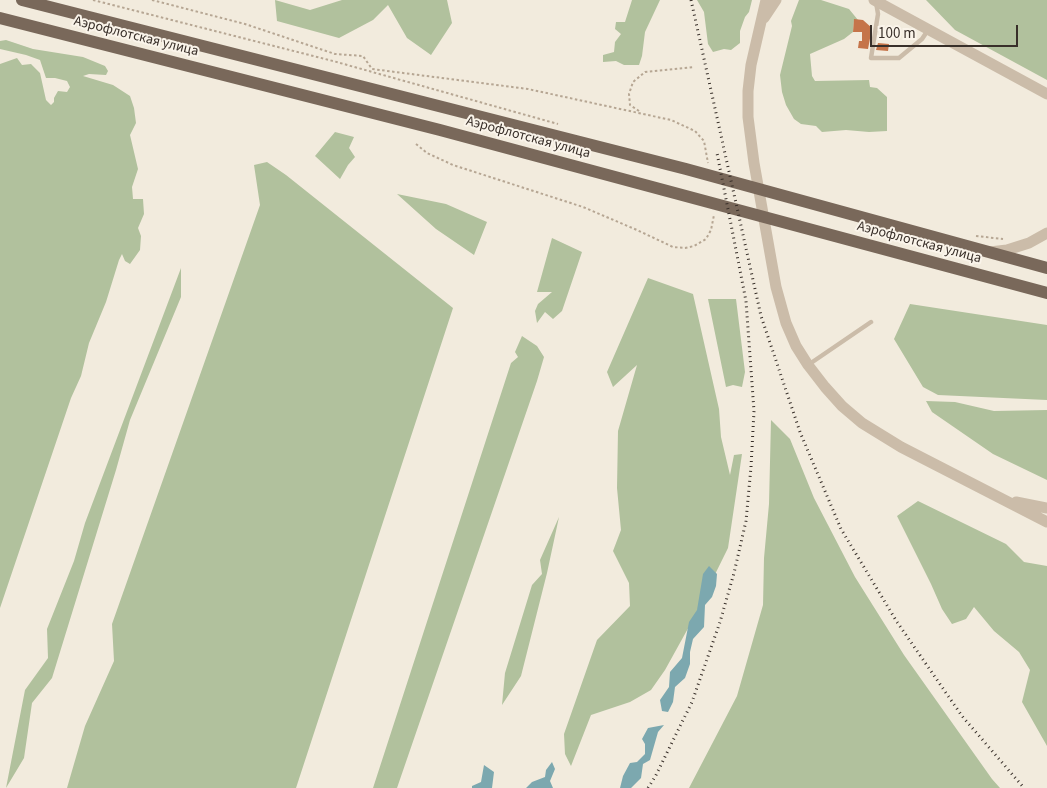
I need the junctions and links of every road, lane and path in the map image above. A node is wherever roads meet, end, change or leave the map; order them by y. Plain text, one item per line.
1 (22, 0) edge
2 (93, 0) edge
3 (766, 0) edge
4 (776, 0) edge
5 (875, 1) edge
6 (0, 18) edge
7 (758, 28) junction
8 (928, 30) junction
9 (694, 67) dead end
10 (1044, 94) edge
11 (641, 113) dead end
12 (564, 126) dead end
13 (763, 217) junction
14 (1047, 232) edge
15 (974, 236) dead end
16 (1006, 239) dead end
17 (986, 252) junction
18 (1047, 268) edge
19 (1047, 293) edge
20 (871, 322) dead end
21 (808, 365) junction
22 (1002, 499) junction
23 (1047, 508) edge
24 (1047, 522) edge

1 - 17 main road, Аэрофлотская улица
2 - 12 path
3 - 7 street
4 - 7 street
5 - 8 street
5 - 8 lane
6 - 13 main road, Аэрофлотская улица
7 - 13 street
8 - 10 street
9 - 11 path
13 - 19 main road, Аэрофлотская улица
13 - 21 street
14 - 17 street
15 - 16 path
17 - 18 main road, Аэрофлотская улица
20 - 21 lane
21 - 22 street
22 - 23 street
22 - 24 street

